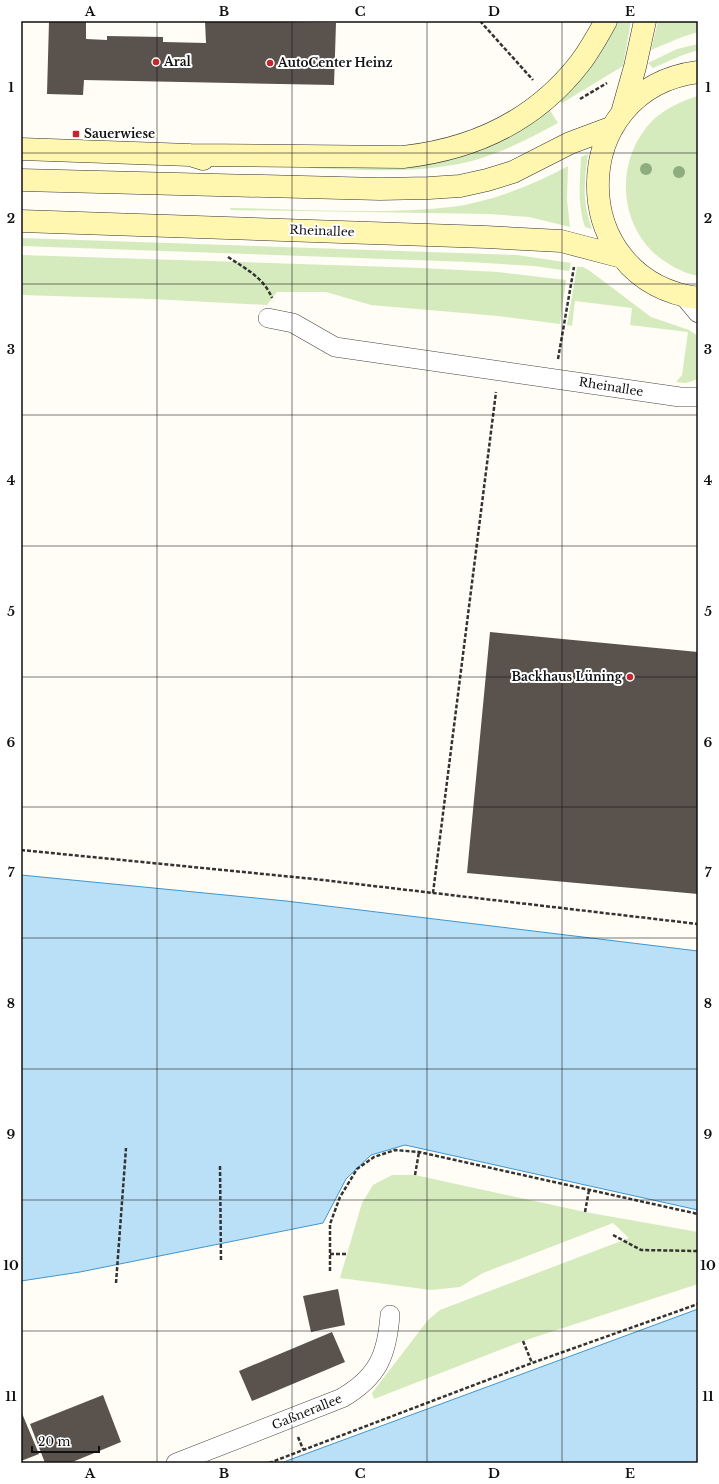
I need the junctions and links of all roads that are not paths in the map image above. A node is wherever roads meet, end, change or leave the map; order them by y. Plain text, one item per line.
1 (606, 21) edge
2 (645, 21) edge
3 (698, 72) edge
4 (617, 120) junction
5 (21, 149) edge
6 (190, 155) junction
7 (21, 180) edge
8 (326, 187) junction
9 (21, 221) edge
10 (622, 257) junction
11 (690, 297) edge
12 (698, 313) edge
13 (273, 319) road end
14 (698, 397) edge
15 (390, 1315) dead end
16 (176, 1463) edge

1 - 6 main road
2 - 4 main road
3 - 4 main road
4 - 8 main road
4 - 10 main road
5 - 6 main road
6 - 8 main road
7 - 8 main road
9 - 10 main road, Rheinallee
10 - 11 main road
11 - 12 street
13 - 14 street, Rheinallee
15 - 16 street, Gaßnerallee

